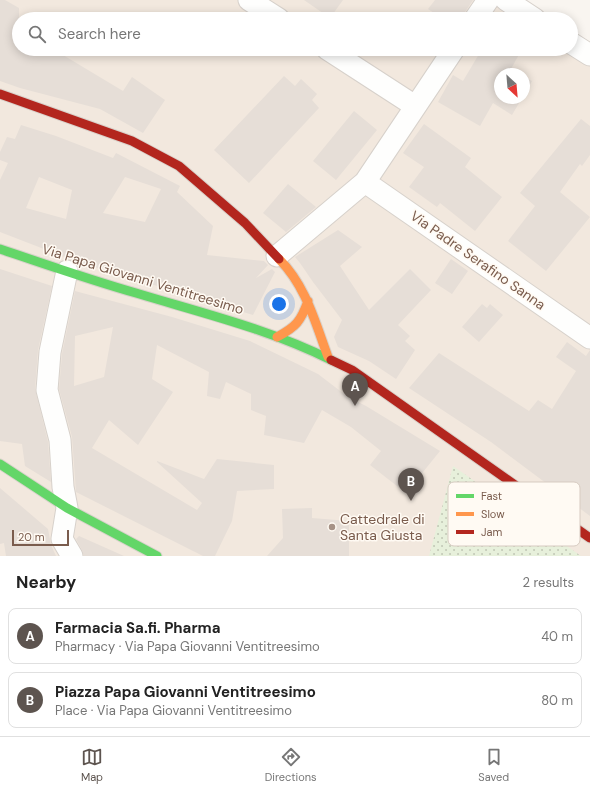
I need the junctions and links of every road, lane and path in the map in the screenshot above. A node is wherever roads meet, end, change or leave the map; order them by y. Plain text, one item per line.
1 (249, 0) edge
2 (488, 0) edge
3 (506, 0) edge
4 (268, 12) edge
5 (480, 12) edge
6 (524, 12) edge
7 (578, 47) edge
8 (590, 55) edge
9 (338, 56) edge
10 (449, 56) edge
11 (0, 94) edge
12 (415, 106) junction
13 (365, 182) junction
14 (0, 249) edge
15 (277, 256) junction
16 (67, 271) junction
17 (308, 301) junction
18 (277, 337) junction
19 (590, 338) edge
20 (328, 357) junction
21 (0, 464) edge
22 (511, 482) edge
23 (67, 508) junction
24 (580, 531) edge
25 (590, 538) edge
26 (72, 556) edge
27 (157, 556) edge

1 - 4 street
2 - 5 street
3 - 6 street
7 - 8 street
9 - 12 street
10 - 12 street
11 - 15 main road
12 - 13 street
13 - 15 street
13 - 19 street, Via Padre Serafino Sanna
14 - 16 main road, Via Papa Giovanni Ventitreesimo
15 - 17 main road
16 - 18 main road, Via Papa Giovanni Ventitreesimo
16 - 23 street
17 - 18 main road
17 - 20 main road
18 - 20 main road, Via Papa Giovanni Ventitreesimo
20 - 22 main road, Via Papa Giovanni Ventitreesimo
21 - 23 main road
23 - 26 street
23 - 27 main road
24 - 25 main road, Via Papa Giovanni Ventitreesimo

